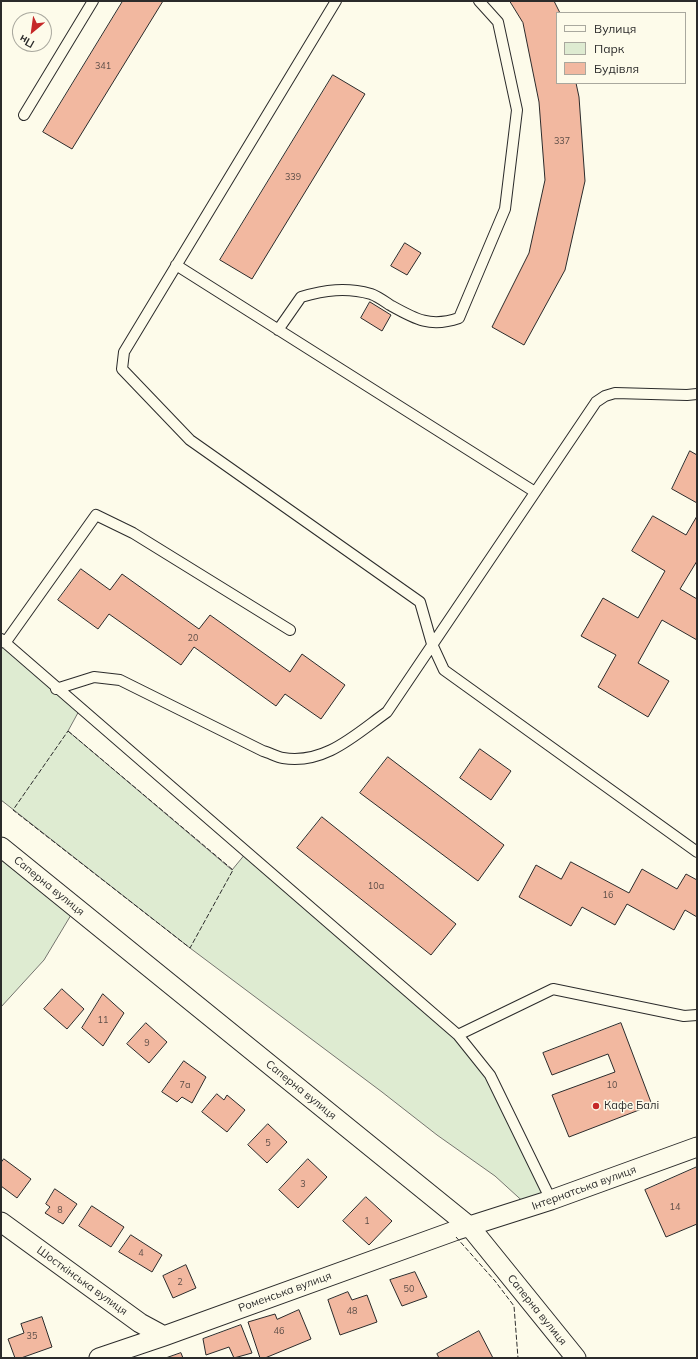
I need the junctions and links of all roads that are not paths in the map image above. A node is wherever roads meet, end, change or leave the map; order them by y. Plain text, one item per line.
1 (93, 1) edge
2 (336, 1) edge
3 (479, 1) edge
4 (24, 115) dead end
5 (176, 266) junction
6 (278, 330) junction
7 (697, 394) edge
8 (535, 492) junction
9 (290, 630) dead end
10 (3, 641) edge
11 (432, 644) junction
12 (56, 689) junction
13 (1, 847) edge
14 (697, 852) edge
15 (697, 1015) edge
16 (458, 1035) junction
17 (697, 1147) edge
18 (551, 1200) junction
19 (1, 1222) edge
20 (470, 1227) junction
21 (164, 1336) junction
22 (563, 1351) edge
23 (99, 1358) edge
24 (576, 1358) edge

1 - 4 lane
2 - 5 lane
3 - 6 lane
5 - 6 lane
5 - 11 lane
6 - 8 lane
7 - 8 lane
8 - 11 lane
9 - 10 lane
10 - 12 lane
11 - 12 lane
11 - 14 lane
12 - 16 lane
13 - 20 street, Саперна вулиця
15 - 16 lane
16 - 18 lane
17 - 18 street, Інтернатська вулиця
18 - 20 street, Інтернатська вулиця
19 - 21 street, Шосткінська вулиця
20 - 21 street, Роменська вулиця
20 - 22 street, Саперна вулиця
21 - 23 street, Роменська вулиця
22 - 24 street, Саперна вулиця

